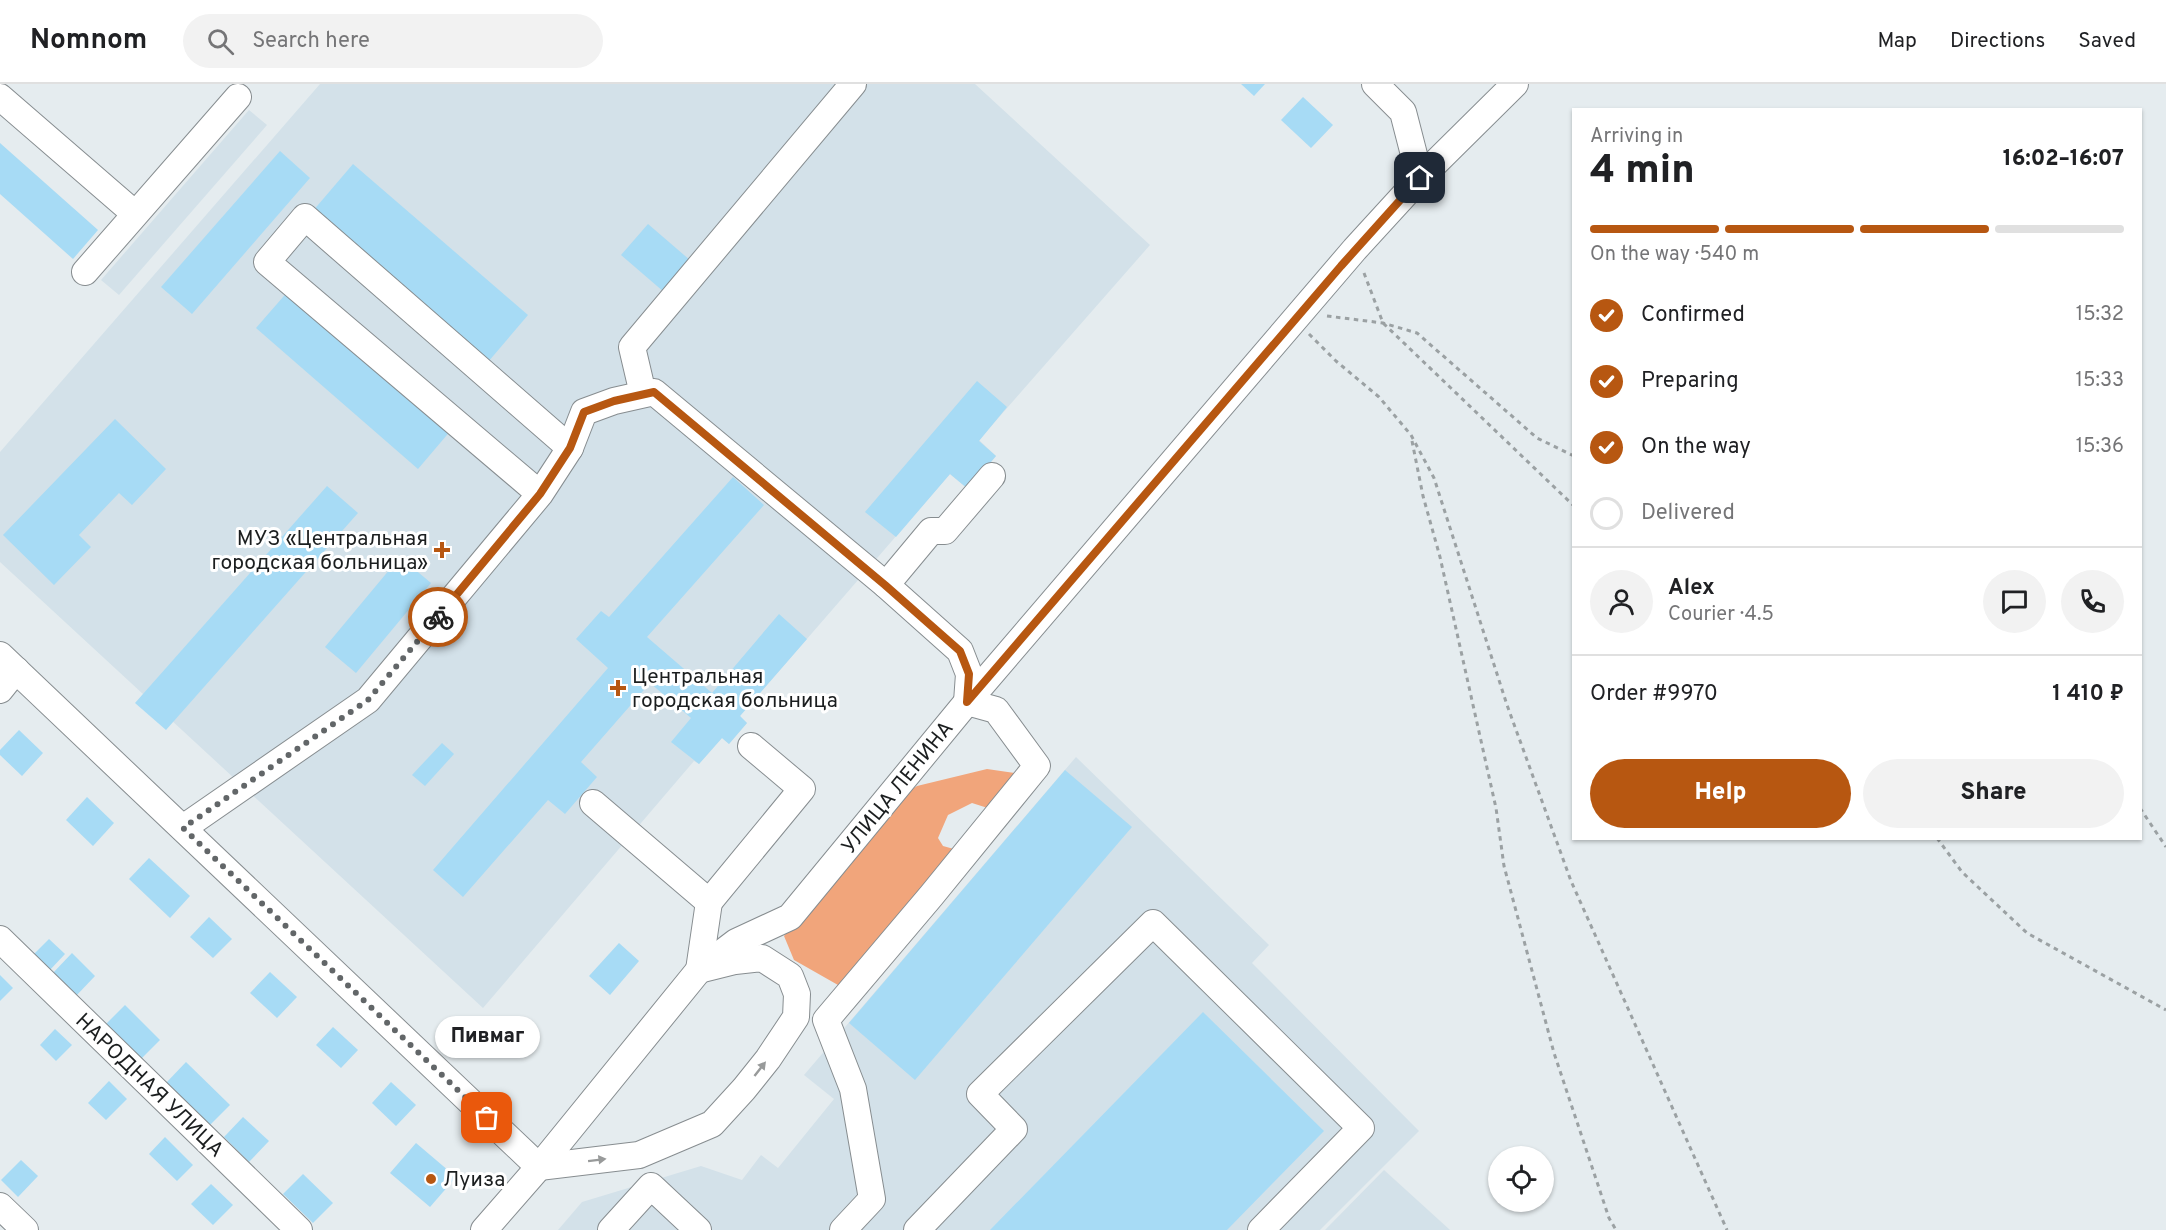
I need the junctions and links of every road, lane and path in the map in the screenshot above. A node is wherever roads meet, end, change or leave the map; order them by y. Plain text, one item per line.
1 (853, 84) edge
2 (1375, 84) edge
3 (1515, 84) edge
4 (0, 97) edge
5 (237, 97) dead end
6 (1420, 178) junction
7 (134, 213) junction
8 (1355, 249) junction
9 (85, 272) dead end
10 (1297, 316) junction
11 (1383, 324) junction
12 (643, 394) junction
13 (1411, 435) junction
14 (570, 448) junction
15 (1572, 455) edge
16 (992, 476) dead end
17 (540, 494) junction
18 (1572, 504) edge
19 (885, 585) junction
20 (8, 662) edge
21 (0, 690) edge
22 (967, 702) junction
23 (751, 746) dead end
24 (593, 803) dead end
25 (2142, 811) edge
26 (183, 828) junction
27 (1938, 840) edge
28 (2166, 848) edge
29 (709, 902) junction
30 (0, 939) edge
31 (699, 970) junction
32 (2166, 1010) edge
33 (539, 1167) junction
34 (0, 1206) edge
35 (25, 1230) edge
36 (299, 1230) edge
37 (484, 1230) edge
38 (611, 1230) edge
39 (698, 1230) edge
40 (843, 1230) edge
41 (917, 1230) edge
42 (1262, 1230) edge
43 (1616, 1230) edge
44 (1727, 1230) edge

1 - 12 street
2 - 6 street
3 - 6 street, УЛИЦА ЛЕНИНА
4 - 7 street
5 - 7 street
6 - 8 street, УЛИЦА ЛЕНИНА
7 - 9 street
8 - 10 street, УЛИЦА ЛЕНИНА
8 - 11 path
10 - 11 path
10 - 13 path
10 - 22 street, УЛИЦА ЛЕНИНА
11 - 15 path
11 - 18 path
12 - 14 street
12 - 19 street
13 - 43 path
13 - 44 path
14 - 17 street
14 - 17 street
16 - 19 street
17 - 26 street
19 - 22 street
20 - 21 street
20 - 26 street
22 - 31 street, УЛИЦА ЛЕНИНА
22 - 40 street
23 - 29 street
24 - 29 street
25 - 28 path
26 - 33 street
27 - 32 path
29 - 31 street
30 - 36 street, НАРОДНАЯ УЛИЦА
31 - 33 street, УЛИЦА ЛЕНИНА
33 -> 31 street
33 - 37 street, УЛИЦА ЛЕНИНА
34 - 35 street
38 - 39 street
41 - 42 street

